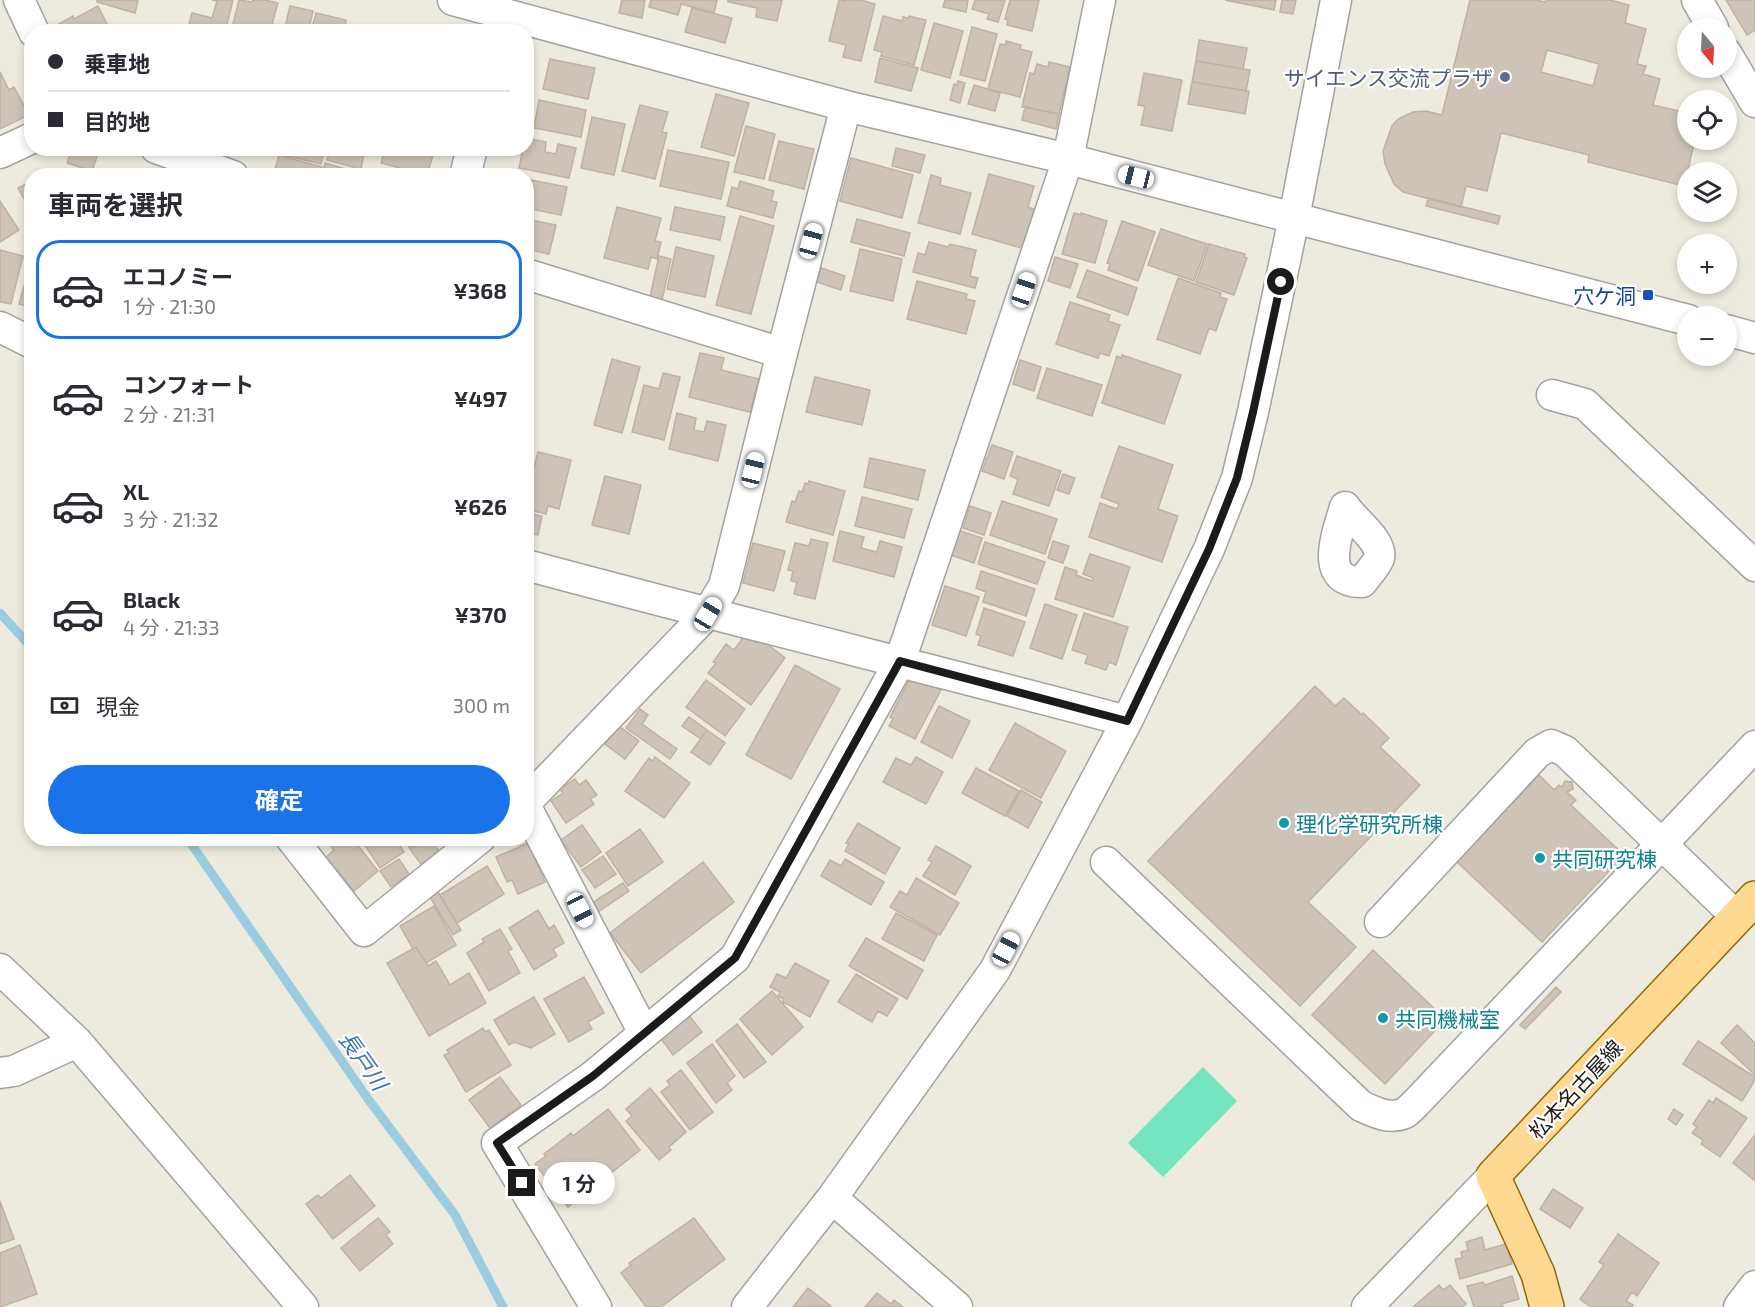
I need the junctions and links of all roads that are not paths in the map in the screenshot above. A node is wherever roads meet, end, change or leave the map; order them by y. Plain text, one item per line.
1 (18, 0) edge
2 (453, 0) edge
3 (1100, 0) edge
4 (1336, 0) edge
5 (1696, 0) edge
6 (508, 15) edge
7 (1707, 18) edge
8 (30, 24) edge
9 (1737, 71) edge
10 (1755, 102) edge
11 (846, 106) junction
12 (24, 142) edge
13 (0, 153) edge
14 (178, 156) edge
15 (1068, 159) junction
16 (211, 168) edge
17 (1294, 218) junction
18 (534, 276) edge
19 (1677, 317) edge
20 (0, 327) edge
21 (1737, 333) edge
22 (1755, 338) edge
23 (24, 339) edge
24 (782, 353) junction
25 (1552, 395) dead end
26 (1755, 566) edge
27 (534, 567) edge
28 (708, 614) junction
29 (900, 661) junction
30 (1127, 721) junction
31 (1755, 746) edge
32 (534, 794) edge
33 (534, 822) edge
34 (1662, 844) junction
35 (297, 846) edge
36 (470, 846) edge
37 (1106, 862) dead end
38 (1746, 908) edge
39 (1380, 922) dead end
40 (0, 969) edge
41 (644, 1033) junction
42 (77, 1042) junction
43 (0, 1073) edge
44 (1493, 1176) junction
45 (832, 1198) junction
46 (1755, 1286) edge
47 (303, 1307) edge
48 (596, 1307) edge
49 (747, 1307) edge
50 (957, 1307) edge
51 (1367, 1307) edge
52 (1547, 1307) edge
53 (1739, 1307) edge

1 - 8 street
2 - 6 street
3 - 15 street
4 - 17 street
5 - 7 street
6 - 11 street
9 - 10 street
11 - 15 street
11 - 24 street
12 - 13 street
14 - 16 street
15 - 17 street
15 - 29 street
17 - 19 street
17 - 30 street
18 - 24 street
20 - 23 street
21 - 22 street
24 - 28 street
25 - 26 street
27 - 28 street
28 - 29 street
28 - 32 street
29 - 30 street
29 - 41 street
30 - 45 street
31 - 34 street
33 - 41 street
34 - 37 street
34 - 38 street
34 - 39 street
35 - 36 street
38 - 44 main road, 松本名古屋線
40 - 42 street
41 - 48 street
42 - 43 street
42 - 47 street
44 - 51 street
44 - 52 main road
45 - 49 street
45 - 50 street
46 - 53 street

